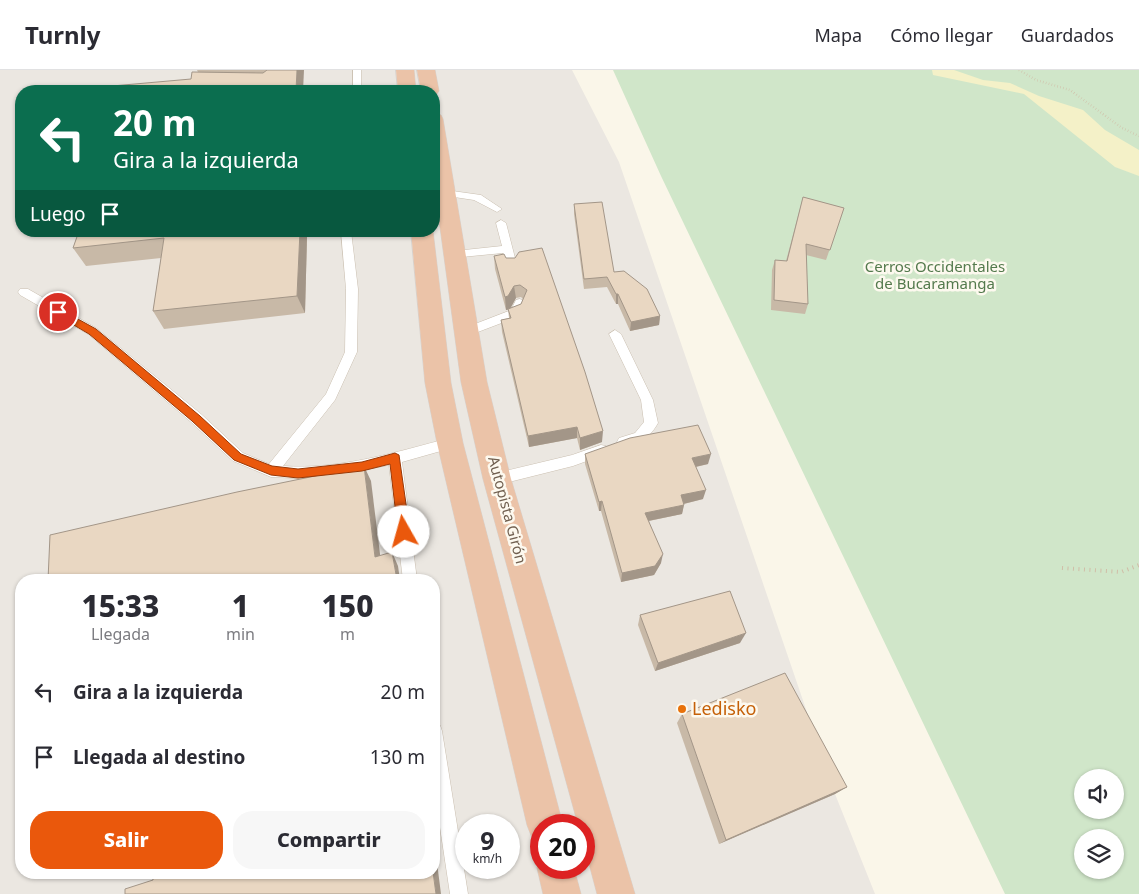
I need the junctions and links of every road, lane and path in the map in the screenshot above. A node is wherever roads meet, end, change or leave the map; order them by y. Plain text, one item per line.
1 (357, 70) edge
2 (405, 70) edge
3 (426, 70) edge
4 (1019, 70) edge
5 (357, 85) edge
6 (406, 85) edge
7 (429, 85) edge
8 (1139, 136) edge
9 (440, 159) edge
10 (445, 193) junction
11 (498, 209) dead end
12 (501, 223) dead end
13 (347, 237) edge
14 (423, 237) edge
15 (508, 249) junction
16 (455, 256) junction
17 (512, 266) edge
18 (24, 292) dead end
19 (520, 303) edge
20 (466, 332) junction
21 (615, 334) dead end
22 (450, 444) junction
23 (395, 458) junction
24 (271, 471) junction
25 (497, 479) junction
26 (1139, 566) edge
27 (1062, 568) dead end
28 (409, 574) edge
29 (440, 770) edge
30 (542, 814) edge
31 (559, 879) edge
32 (459, 894) edge
33 (562, 894) edge
34 (616, 894) edge

1 - 5 lane
2 - 6 highway
3 - 7 highway
4 - 8 path
9 - 10 highway, Autopista Girón
10 - 11 lane
10 - 16 highway, Autopista Girón
12 - 15 lane
13 - 24 lane
14 - 22 highway
15 - 16 lane
15 - 17 lane
16 - 20 highway, Autopista Girón
18 - 24 lane
19 - 20 lane
20 - 25 highway, Autopista Girón
21 - 25 lane
22 - 23 lane
22 - 30 highway
23 - 24 lane
23 - 28 lane
25 - 34 highway, Autopista Girón
26 - 27 path
29 - 32 lane
31 - 33 highway

